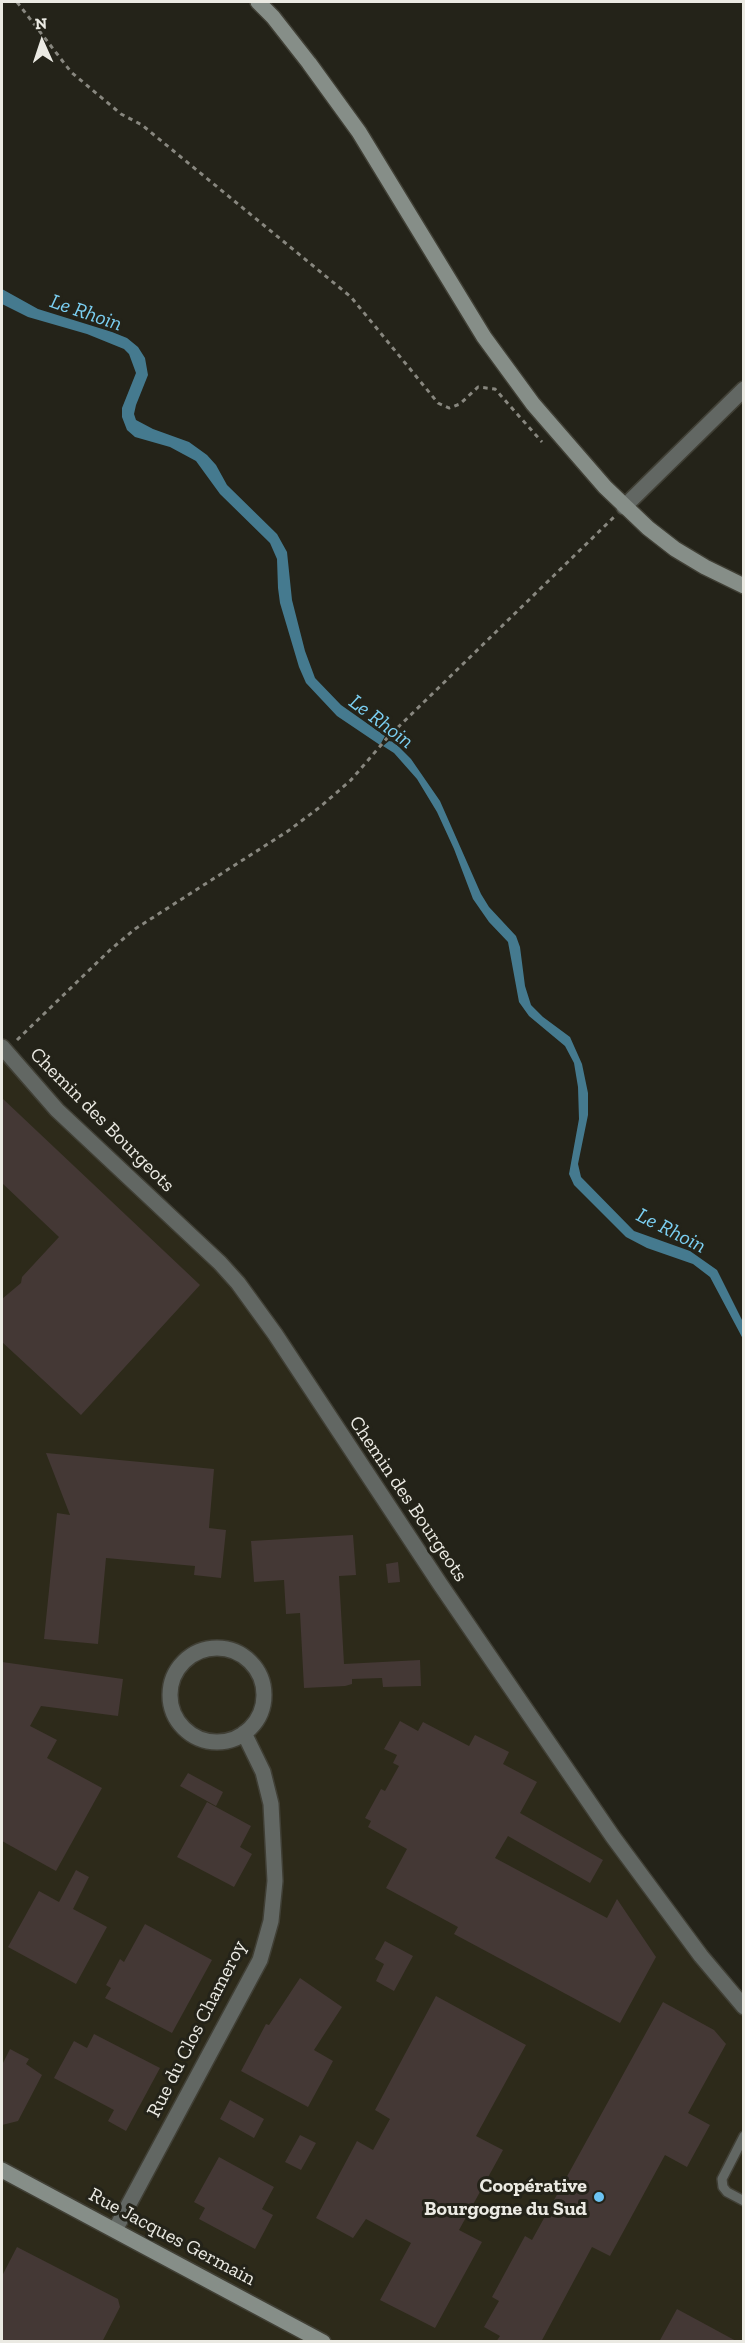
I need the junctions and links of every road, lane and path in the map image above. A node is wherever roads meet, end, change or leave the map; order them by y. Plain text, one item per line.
1 (17, 2) edge
2 (258, 2) edge
3 (744, 389) edge
4 (549, 449) dead end
5 (624, 507) junction
6 (744, 585) edge
7 (3, 1049) edge
8 (244, 1733) junction
9 (744, 2007) edge
10 (744, 2136) edge
11 (2, 2169) edge
12 (744, 2200) edge
13 (115, 2230) junction
14 (323, 2342) edge

1 - 4 path
2 - 5 street
3 - 5 street
5 - 6 street
5 - 7 path
7 - 9 street, Chemin des Bourgeots
8 - 8 street
8 - 13 street, Rue du Clos Chameroy
10 - 12 lane
11 - 13 street, Rue Jacques Germain
13 - 14 street, Rue Jacques Germain

